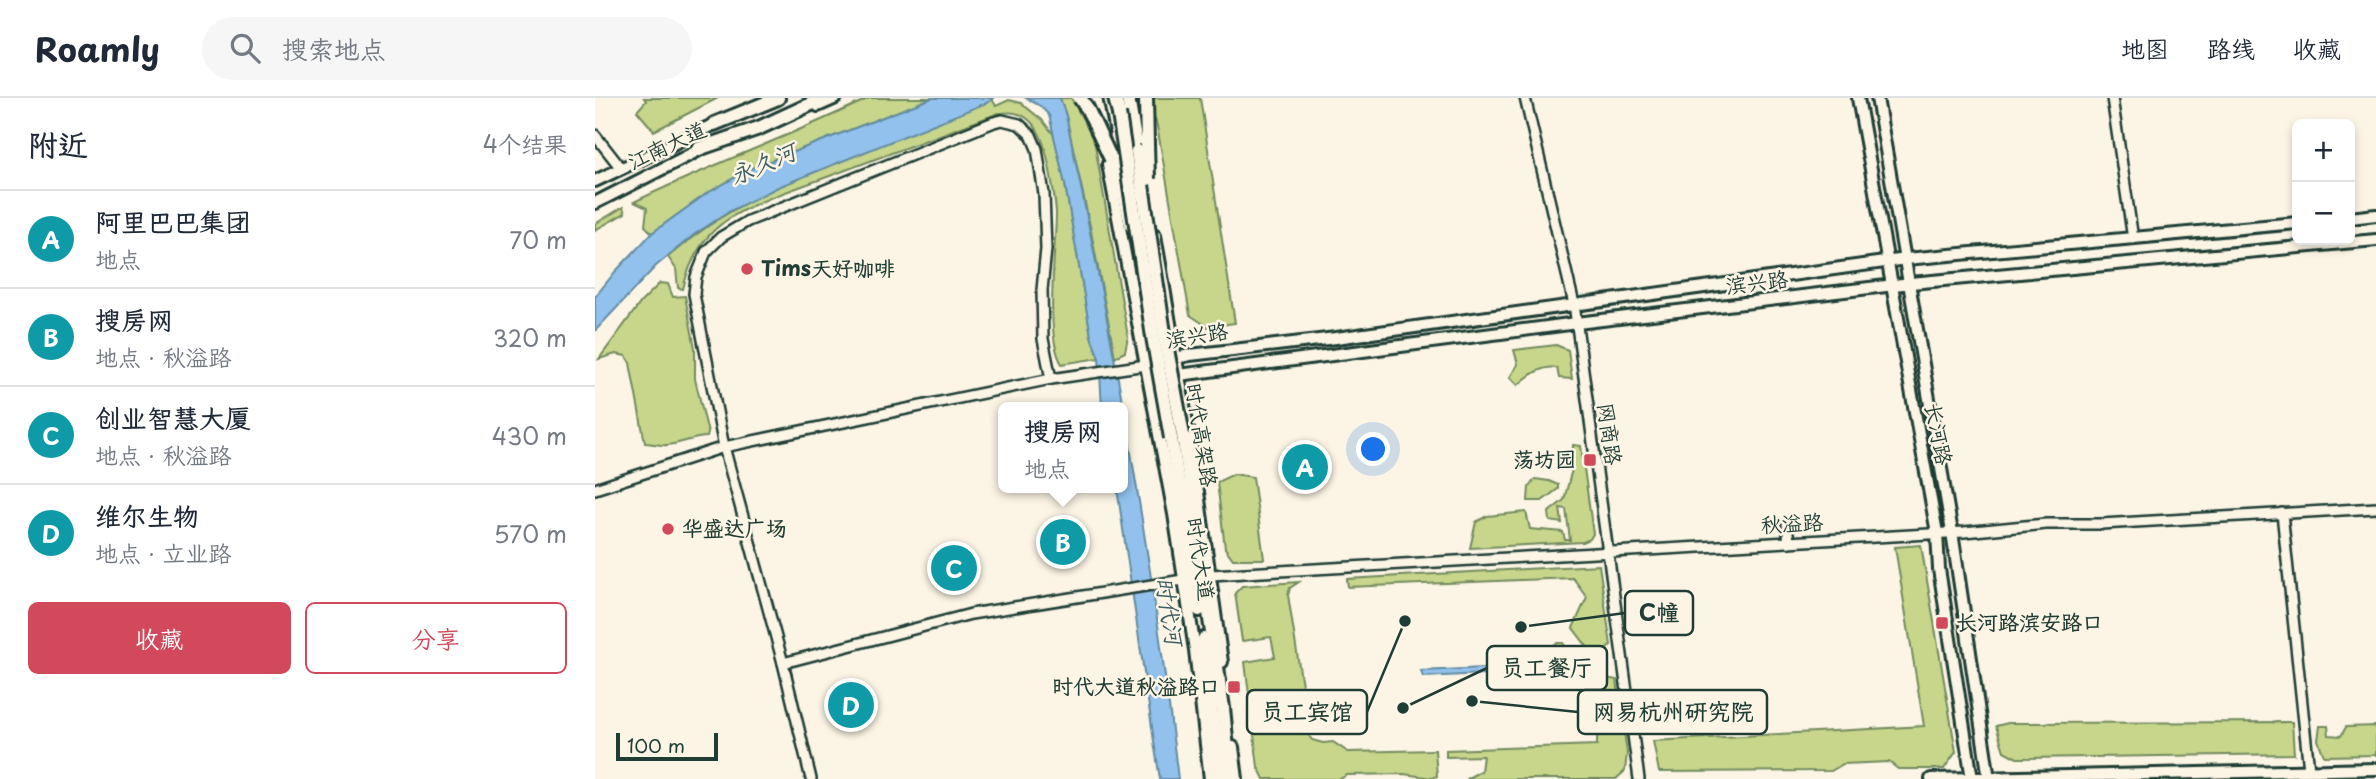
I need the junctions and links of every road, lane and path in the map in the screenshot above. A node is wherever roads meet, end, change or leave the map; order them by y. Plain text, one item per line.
1 (764, 98) edge
2 (778, 98) edge
3 (824, 98) edge
4 (836, 98) edge
5 (1080, 98) edge
6 (1096, 98) edge
7 (1116, 98) edge
8 (1130, 98) edge
9 (1149, 98) edge
10 (1525, 98) edge
11 (1858, 98) edge
12 (1877, 98) edge
13 (2112, 98) edge
14 (800, 104) edge
15 (714, 124) junction
16 (595, 135) edge
17 (698, 149) junction
18 (620, 167) junction
19 (595, 181) edge
20 (595, 203) edge
21 (2376, 215) edge
22 (2355, 217) edge
23 (2292, 223) edge
24 (2133, 239) junction
25 (2376, 240) edge
26 (1151, 246) junction
27 (1906, 259) junction
28 (1887, 262) junction
29 (1911, 283) junction
30 (1145, 285) junction
31 (1891, 287) junction
32 (1574, 304) junction
33 (1577, 323) junction
34 (1176, 358) junction
35 (1146, 365) junction
36 (1179, 375) junction
37 (1051, 379) junction
38 (723, 447) junction
39 (595, 489) edge
40 (2376, 508) edge
41 (2282, 513) junction
42 (1787, 524) dead end
43 (1937, 533) junction
44 (1952, 533) junction
45 (1789, 542) junction
46 (1608, 553) junction
47 (1211, 575) junction
48 (1183, 580) junction
49 (783, 663) junction
50 (2376, 769) edge
51 (2309, 770) junction
52 (1972, 778) edge
53 (1989, 778) edge
54 (811, 779) edge
55 (1210, 779) edge
56 (1219, 779) edge
57 (1230, 779) edge
58 (1237, 779) edge
59 (1639, 779) edge
60 (1931, 779) edge

1 - 15 main road, 江南大道
2 - 15 highway
3 - 14 highway
4 - 17 main road, 江南大道
5 - 30 highway, bridge
6 - 35 main road, 时代大道
7 - 30 highway, 时代高架路, bridge
8 - 26 highway, 时代高架路, bridge
8 - 34 main road, 时代大道
9 - 26 highway, bridge
10 - 32 street, 网商路
11 - 28 main road, 长河路
12 - 27 main road, 长河路
13 - 24 street
14 - 17 highway
15 - 18 main road, 江南大道
16 - 18 street
17 - 20 main road, 江南大道
18 - 19 main road, 江南大道
21 - 22 main road
23 - 24 main road, 滨兴路
24 - 27 main road, 滨兴路
25 - 29 main road, 滨兴路
26 - 57 highway, 时代高架路, bridge
27 - 28 main road, 滨兴路
27 - 29 main road, 长河路
28 - 31 main road, 长河路
28 - 32 main road, 滨兴路
29 - 31 main road, 滨兴路
29 - 44 main road, 长河路
30 - 56 highway, 时代高架路, bridge
31 - 33 main road, 滨兴路
31 - 43 main road, 长河路
32 - 33 street, 网商路
32 - 34 main road, 滨兴路
33 - 36 main road, 滨兴路
33 - 46 street, 网商路
34 - 35 main road, 滨兴路
34 - 36 main road, 时代大道
35 - 36 main road, 滨兴路
35 - 37 street, 滨兴路
35 - 48 main road, 时代大道
36 - 47 main road, 时代大道
37 - 38 street, 滨兴路
37 - 38 street
38 - 39 street, 滨兴路
38 - 49 street
40 - 41 street, 秋溢路
41 - 44 street, 秋溢路
41 - 51 street
42 - 45 street
43 - 44 street, 秋溢路
43 - 45 street, 秋溢路
43 - 52 main road, 长河路
44 - 53 main road, 长河路
45 - 46 street, 秋溢路
46 - 47 street, 秋溢路
46 - 59 street, 网商路
47 - 58 main road, 时代大道
48 - 49 street
48 - 55 main road, 时代大道
49 - 54 street
50 - 51 main road
51 - 53 main road
52 - 53 main road
52 - 60 main road

